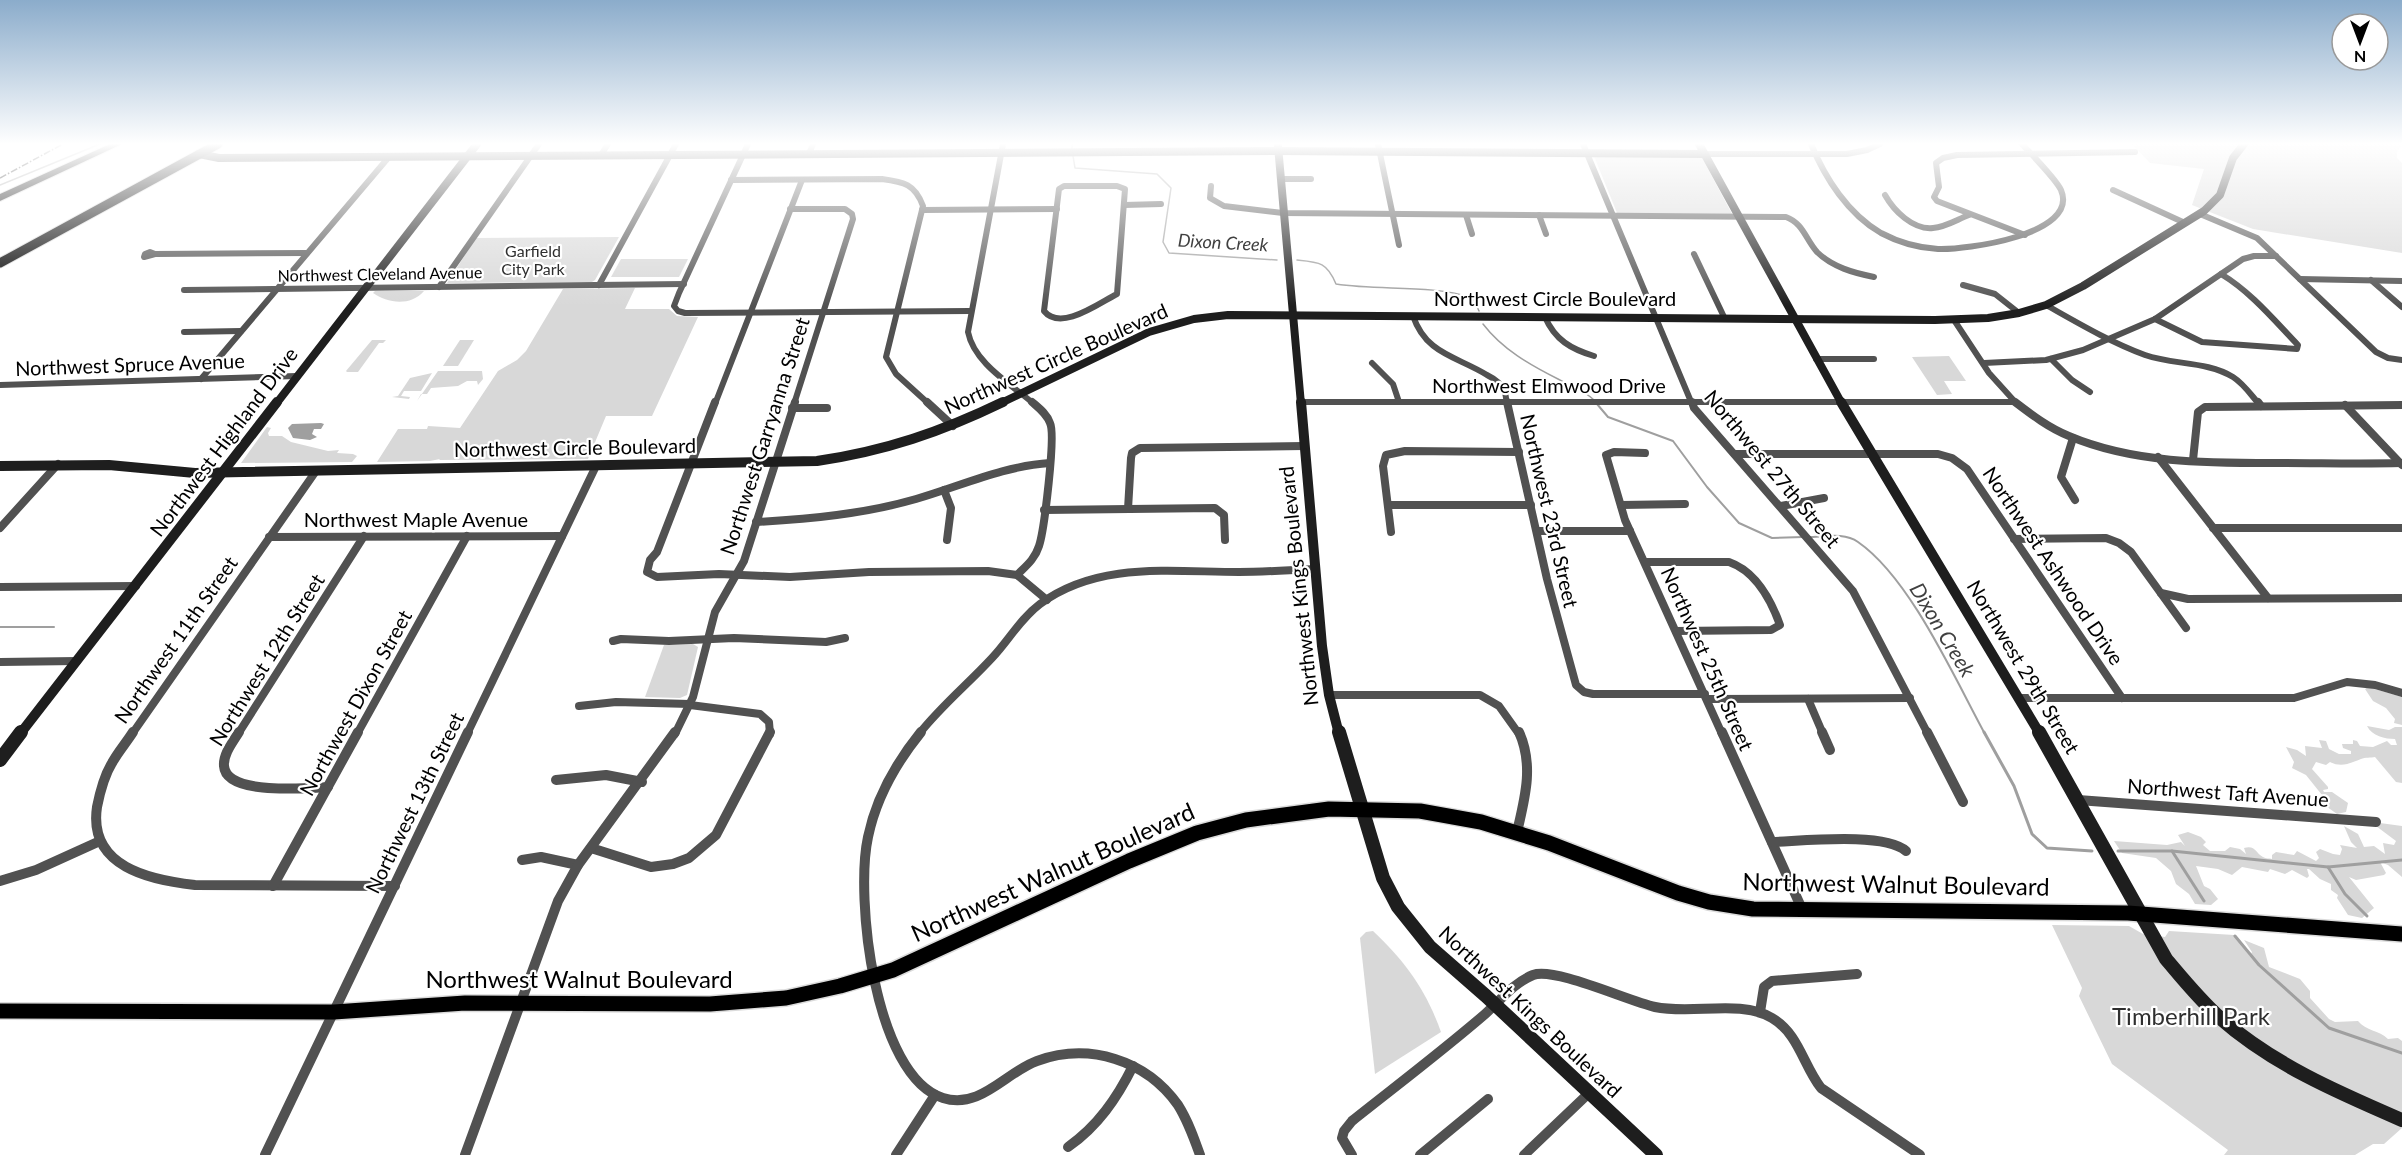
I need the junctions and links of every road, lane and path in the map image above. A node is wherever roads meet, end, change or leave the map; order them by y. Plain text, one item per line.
1 (119, 198) edge
2 (354, 198) edge
3 (435, 198) edge
4 (501, 198) edge
5 (647, 198) edge
6 (723, 198) edge
7 (794, 198) edge
8 (921, 198) edge
9 (992, 198) edge
10 (1058, 198) edge
11 (1124, 198) edge
12 (1210, 198) edge
13 (1282, 198) edge
14 (1389, 198) edge
15 (1605, 198) edge
16 (1728, 198) edge
17 (1842, 198) edge
18 (1887, 198) edge
19 (1935, 198) edge
20 (2063, 198) edge
21 (2131, 198) edge
22 (2217, 198) edge
23 (1161, 204) dead end
24 (1124, 205) junction
25 (790, 208) junction
26 (1057, 209) junction
27 (922, 210) junction
28 (990, 210) junction
29 (1283, 213) junction
30 (1392, 214) junction
31 (2200, 214) junction
32 (1466, 215) junction
33 (1539, 215) junction
34 (1612, 215) junction
35 (1969, 215) junction
36 (1738, 216) junction
37 (2185, 223) junction
38 (1472, 234) dead end
39 (1546, 234) dead end
40 (2025, 235) junction
41 (1399, 245) dead end
42 (307, 253) junction
43 (155, 254) dead end
44 (1694, 254) dead end
45 (2276, 256) junction
46 (0, 262) edge
47 (2221, 274) junction
48 (1874, 277) dead end
49 (2300, 279) junction
50 (2371, 280) junction
51 (2402, 280) edge
52 (684, 284) junction
53 (599, 285) junction
54 (1963, 285) dead end
55 (438, 287) junction
56 (366, 288) junction
57 (277, 289) junction
58 (184, 290) dead end
59 (2046, 305) junction
60 (2402, 307) edge
61 (896, 311) junction
62 (970, 311) junction
63 (748, 312) junction
64 (823, 312) junction
65 (2019, 313) junction
66 (1293, 315) junction
67 (1413, 316) junction
68 (1545, 317) junction
69 (1656, 318) junction
70 (1725, 319) junction
71 (1795, 319) junction
72 (2155, 319) junction
73 (1954, 320) junction
74 (241, 331) junction
75 (184, 332) dead end
76 (2109, 339) junction
77 (1594, 356) dead end
78 (1874, 358) dead end
79 (1816, 359) junction
80 (2051, 359) junction
81 (2402, 360) edge
82 (1372, 363) dead end
83 (1984, 363) junction
84 (297, 376) junction
85 (201, 380) junction
86 (0, 385) edge
87 (2090, 392) dead end
88 (1021, 394) junction
89 (1301, 402) junction
90 (1399, 402) junction
91 (1507, 402) junction
92 (1691, 402) junction
93 (1841, 402) junction
94 (2013, 402) junction
95 (2344, 405) junction
96 (2402, 405) edge
97 (2261, 406) junction
98 (792, 408) junction
99 (827, 408) dead end
100 (953, 426) junction
101 (2073, 438) junction
102 (1304, 446) junction
103 (1519, 452) junction
104 (1645, 453) dead end
105 (1735, 454) junction
106 (1872, 454) junction
107 (2158, 457) junction
108 (2193, 460) junction
109 (775, 463) junction
110 (1050, 463) junction
111 (690, 464) junction
112 (2401, 464) edge
113 (58, 465) junction
114 (0, 466) edge
115 (596, 466) junction
116 (316, 471) junction
117 (224, 472) junction
118 (944, 490) junction
119 (1824, 498) dead end
120 (2075, 500) dead end
121 (1621, 504) junction
122 (1685, 504) dead end
123 (1388, 505) junction
124 (1531, 505) junction
125 (1781, 506) junction
126 (1128, 509) junction
127 (1044, 510) junction
128 (756, 522) junction
129 (0, 528) edge
130 (2213, 528) junction
131 (2402, 528) edge
132 (1537, 531) junction
133 (1630, 531) junction
134 (1391, 532) dead end
135 (364, 536) junction
136 (467, 536) junction
137 (269, 537) junction
138 (562, 537) junction
139 (2014, 539) junction
140 (947, 540) dead end
141 (1225, 540) dead end
142 (1645, 562) junction
143 (1316, 569) junction
144 (736, 574) junction
145 (1017, 575) junction
146 (136, 586) junction
147 (0, 588) edge
148 (2161, 593) junction
149 (2268, 598) junction
150 (2402, 598) edge
151 (1047, 600) junction
152 (2186, 628) dead end
153 (1676, 631) junction
154 (707, 639) junction
155 (845, 639) dead end
156 (613, 641) dead end
157 (77, 661) junction
158 (0, 662) edge
159 (2402, 693) edge
160 (1329, 696) junction
161 (1706, 696) junction
162 (1910, 698) junction
163 (2020, 698) junction
164 (2122, 698) junction
165 (1808, 699) junction
166 (690, 704) junction
167 (579, 706) dead end
168 (1830, 750) dead end
169 (0, 760) edge
170 (556, 780) dead end
171 (642, 782) junction
172 (328, 787) junction
173 (2078, 800) junction
174 (1963, 802) dead end
175 (1362, 808) junction
176 (2376, 822) dead end
177 (1516, 832) junction
178 (100, 841) junction
179 (1772, 842) junction
180 (591, 848) junction
181 (1906, 851) dead end
182 (522, 860) dead end
183 (578, 865) junction
184 (0, 881) edge
185 (273, 886) junction
186 (395, 886) junction
187 (1802, 910) junction
188 (2141, 914) junction
189 (2402, 934) edge
190 (1857, 974) dead end
191 (874, 976) junction
192 (519, 1003) junction
193 (1495, 1005) junction
194 (0, 1011) edge
195 (334, 1012) junction
196 (1760, 1012) junction
197 (1132, 1066) junction
198 (1589, 1092) junction
199 (935, 1095) junction
200 (1488, 1099) dead end
201 (2402, 1120) edge
202 (1068, 1148) dead end
203 (265, 1155) edge
204 (465, 1155) edge
205 (896, 1155) edge
206 (1200, 1155) edge
207 (1352, 1155) edge
208 (1420, 1155) edge
209 (1524, 1155) edge
210 (1656, 1155) edge
211 (1920, 1155) edge

1 - 46 main road
2 - 42 street
3 - 56 street, Northwest Highland Drive
4 - 55 street
5 - 53 street
6 - 52 street
7 - 25 street
8 - 27 street
9 - 28 street
10 - 26 street
11 - 24 street
12 - 29 street
13 - 29 street, Northwest Kings Boulevard
14 - 30 street
15 - 34 street, Northwest 27th Street
16 - 36 street, Northwest 29th Street
17 - 40 street
18 - 35 street
19 - 35 street
20 - 40 street
21 - 37 street
22 - 31 street, Northwest Circle Boulevard
23 - 24 street
24 - 26 street
25 - 63 street
25 - 64 street, Northwest Garryanna Street
26 - 28 street
27 - 28 street
27 - 61 street
28 - 62 street
29 - 30 street
29 - 66 street, Northwest Kings Boulevard
30 - 32 street
30 - 41 street
31 - 37 street, Northwest Circle Boulevard
31 - 45 street
32 - 33 street
32 - 38 street
33 - 34 street
33 - 39 street
34 - 36 street
34 - 69 street, Northwest 27th Street
35 - 40 street
36 - 48 street
36 - 71 street, Northwest 29th Street
37 - 59 street, Northwest Circle Boulevard
42 - 43 street
42 - 57 street
44 - 70 street
45 - 47 street
45 - 49 street
47 - 72 street
47 - 72 street
49 - 50 street
49 - 81 street
50 - 51 street
50 - 60 street
52 - 53 street, Northwest Cleveland Avenue
52 - 63 street
53 - 55 street, Northwest Cleveland Avenue
54 - 65 street
55 - 56 street, Northwest Cleveland Avenue
56 - 57 street, Northwest Cleveland Avenue
56 - 84 street, Northwest Highland Drive
57 - 58 street, Northwest Cleveland Avenue
57 - 74 street
59 - 65 street, Northwest Circle Boulevard
59 - 76 street
61 - 62 street
61 - 64 street
61 - 100 street
62 - 88 street
63 - 64 street
63 - 111 street
64 - 98 street, Northwest Garryanna Street
65 - 73 street, Northwest Circle Boulevard
66 - 67 street, Northwest Circle Boulevard
66 - 88 street, Northwest Circle Boulevard
66 - 89 street, Northwest Kings Boulevard
67 - 68 street, Northwest Circle Boulevard
67 - 91 street, Northwest 23rd Street
68 - 69 street, Northwest Circle Boulevard
68 - 77 street
69 - 70 street, Northwest Circle Boulevard
69 - 92 street, Northwest 27th Street
70 - 71 street, Northwest Circle Boulevard
71 - 73 street, Northwest Circle Boulevard
71 - 79 street, Northwest 29th Street
72 - 76 street
73 - 83 street
74 - 75 street
74 - 85 street
76 - 80 street
76 - 97 street
78 - 79 street
79 - 93 street, Northwest 29th Street
80 - 83 street
80 - 87 street
82 - 90 street
83 - 94 street
84 - 85 street, Northwest Spruce Avenue
84 - 117 street, Northwest Highland Drive
85 - 86 street, Northwest Spruce Avenue
88 - 100 street, Northwest Circle Boulevard
88 - 110 street
89 - 90 street, Northwest Elmwood Drive
89 - 102 street, Northwest Kings Boulevard
90 - 91 street, Northwest Elmwood Drive
91 - 92 street, Northwest Elmwood Drive
91 - 103 street, Northwest 23rd Street
92 - 93 street, Northwest Elmwood Drive
92 - 105 street, Northwest 27th Street
93 - 94 street, Northwest Elmwood Drive
93 - 106 street, Northwest 29th Street
94 - 101 street
95 - 96 street
95 - 97 street
95 - 112 street
97 - 108 street
98 - 99 street
98 - 109 street, Northwest Garryanna Street
100 - 109 street, Northwest Circle Boulevard
101 - 107 street
101 - 120 street
102 - 126 street
102 - 143 street, Northwest Kings Boulevard
103 - 123 street
103 - 124 street, Northwest 23rd Street
104 - 121 street, Northwest 25th Street
105 - 106 street, Northwest Ashwood Drive
105 - 125 street, Northwest 27th Street
106 - 139 street, Northwest Ashwood Drive
106 - 163 street, Northwest 29th Street
107 - 108 street
107 - 130 street
108 - 112 street
109 - 111 street, Northwest Circle Boulevard
109 - 128 street, Northwest Garryanna Street
110 - 118 street
110 - 127 street
111 - 115 street, Northwest Circle Boulevard
111 - 144 street
113 - 114 street, Northwest Circle Boulevard
113 - 117 street, Northwest Circle Boulevard
113 - 129 street
115 - 116 street, Northwest Circle Boulevard
115 - 138 street, Northwest 13th Street
116 - 117 street, Northwest Circle Boulevard
116 - 137 street, Northwest 11th Street
117 - 146 street, Northwest Highland Drive
118 - 128 street
118 - 140 street
119 - 125 street
121 - 122 street
121 - 133 street, Northwest 25th Street
123 - 124 street
123 - 134 street
124 - 132 street, Northwest 23rd Street
125 - 162 street, Northwest 27th Street
126 - 127 street
126 - 141 street
127 - 145 street
128 - 144 street, Northwest Garryanna Street
130 - 131 street
130 - 149 street
132 - 133 street
132 - 161 street, Northwest 23rd Street
133 - 142 street, Northwest 25th Street
135 - 136 street, Northwest Maple Avenue
135 - 137 street, Northwest Maple Avenue
135 - 172 street, Northwest 12th Street
136 - 138 street, Northwest Maple Avenue
136 - 172 street, Northwest Dixon Street
137 - 178 street, Northwest 11th Street
138 - 186 street, Northwest 13th Street
139 - 148 street
139 - 164 street, Northwest Ashwood Drive
142 - 153 street, Northwest 25th Street
142 - 153 street
143 - 151 street
143 - 160 street, Northwest Kings Boulevard
144 - 145 street
144 - 154 street, Northwest Garryanna Street
145 - 151 street
146 - 147 street
146 - 157 street, Northwest Highland Drive
148 - 149 street
148 - 152 street
149 - 150 street
151 - 191 street
153 - 161 street, Northwest 25th Street
154 - 155 street
154 - 156 street
154 - 166 street, Northwest Garryanna Street
157 - 158 street
157 - 169 street, Northwest Highland Drive
159 - 164 street
160 - 175 street, Northwest Kings Boulevard
160 - 177 street
161 - 165 street
161 - 179 street, Northwest 25th Street
162 - 165 street
162 - 174 street, Northwest 27th Street
163 - 164 street
163 - 173 street, Northwest 29th Street
165 - 168 street
166 - 167 street
166 - 171 street, Northwest Garryanna Street
166 - 180 street
170 - 171 street
171 - 180 street, Northwest Garryanna Street
172 - 185 street, Northwest Dixon Street
173 - 176 street, Northwest Taft Avenue
173 - 188 street, Northwest 29th Street
175 - 177 main road, Northwest Walnut Boulevard
175 - 191 main road, Northwest Walnut Boulevard
175 - 193 street, Northwest Kings Boulevard
177 - 187 main road, Northwest Walnut Boulevard
178 - 184 street
178 - 185 street
179 - 181 street
179 - 187 street, Northwest 25th Street
180 - 183 street, Northwest Garryanna Street
182 - 183 street
183 - 192 street, Northwest Garryanna Street
185 - 186 street
186 - 195 street, Northwest 13th Street
187 - 188 main road, Northwest Walnut Boulevard
188 - 189 main road, Northwest Walnut Boulevard
188 - 201 street, Northwest 29th Street
190 - 196 street
191 - 192 main road, Northwest Walnut Boulevard
191 - 199 street
192 - 195 main road, Northwest Walnut Boulevard
192 - 204 street, Northwest Garryanna Street
193 - 196 street
193 - 198 street, Northwest Kings Boulevard
193 - 207 street
194 - 195 main road, Northwest Walnut Boulevard
195 - 203 street, Northwest 13th Street
196 - 211 street
197 - 199 street
197 - 202 street
197 - 206 street
198 - 209 street
198 - 210 street, Northwest Kings Boulevard
199 - 205 street
200 - 208 street

